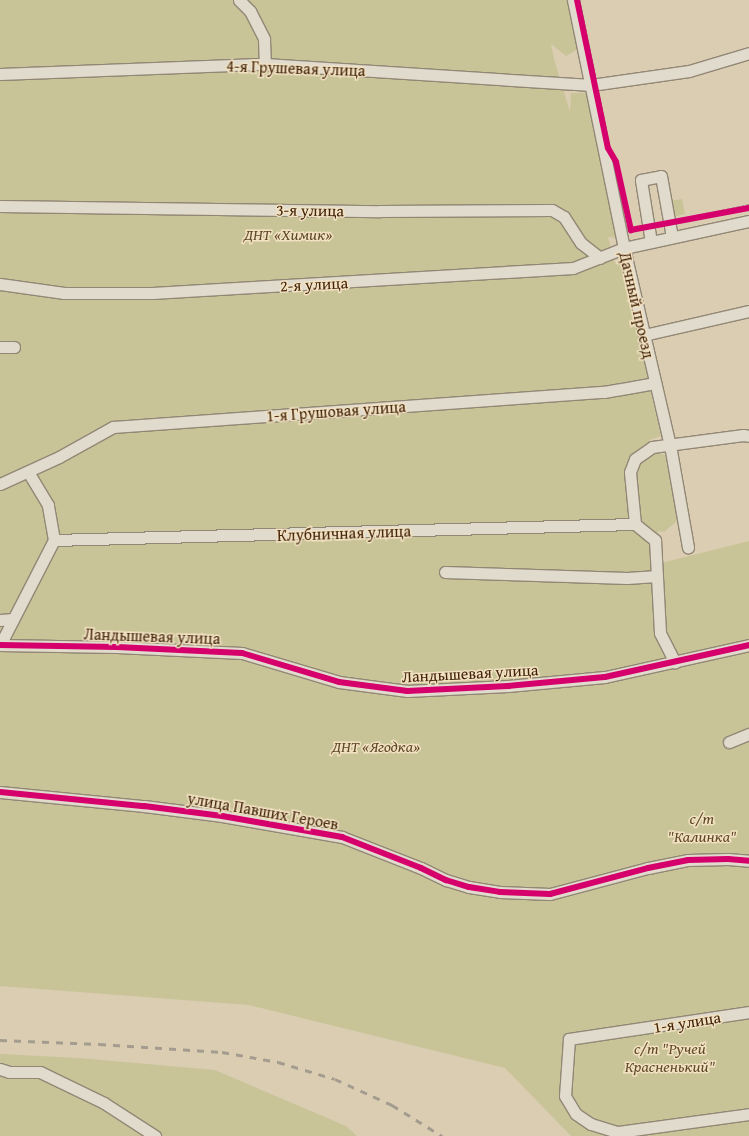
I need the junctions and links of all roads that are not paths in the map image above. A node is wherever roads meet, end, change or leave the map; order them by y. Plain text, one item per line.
1 (239, 0) edge
2 (573, 0) edge
3 (749, 53) edge
4 (265, 64) junction
5 (0, 74) edge
6 (591, 85) junction
7 (0, 206) edge
8 (749, 221) edge
9 (672, 237) junction
10 (651, 242) junction
11 (624, 248) junction
12 (600, 258) junction
13 (0, 284) edge
14 (749, 311) edge
15 (644, 335) junction
16 (0, 347) edge
17 (14, 347) dead end
18 (655, 383) junction
19 (749, 436) edge
20 (670, 445) junction
21 (28, 472) junction
22 (0, 484) edge
23 (635, 524) junction
24 (54, 540) junction
25 (688, 547) dead end
26 (445, 572) dead end
27 (657, 576) junction
28 (13, 619) junction
29 (0, 620) edge
30 (0, 645) edge
31 (749, 645) edge
32 (675, 662) junction
33 (749, 734) edge
34 (729, 742) dead end
35 (0, 792) edge
36 (749, 861) edge
37 (749, 1012) edge
38 (0, 1069) edge
39 (749, 1114) edge
40 (155, 1136) edge

1 - 4 street
2 - 6 street, Дачный проезд
3 - 6 street, 4-я Грушевая улица
4 - 5 street, 4-я Грушевая улица
4 - 6 street, 4-я Грушевая улица
6 - 11 street, Дачный проезд
7 - 12 street, 3-я улица
8 - 9 street, 2-я улица
9 - 10 street, 2-я улица
9 - 10 street
10 - 11 street, 2-я улица
11 - 12 street, 2-я улица
11 - 15 street, Дачный проезд
12 - 13 street, 2-я улица
14 - 15 street
15 - 18 street, Дачный проезд
16 - 17 street
18 - 20 street, Дачный проезд
18 - 21 street, 1-я Грушовая улица
19 - 20 street
20 - 23 street
20 - 25 street, Дачный проезд
21 - 22 street, 1-я Грушовая улица
21 - 24 street
23 - 24 street, Клубничная улица
23 - 27 street
24 - 28 street
26 - 27 street
27 - 32 street
28 - 29 street
28 - 30 street
30 - 32 street, Ландышевая улица
31 - 32 street, Ландышевая улица
33 - 34 street
35 - 36 street, улица Павших Героев
37 - 39 street, 1-я улица
38 - 40 street

